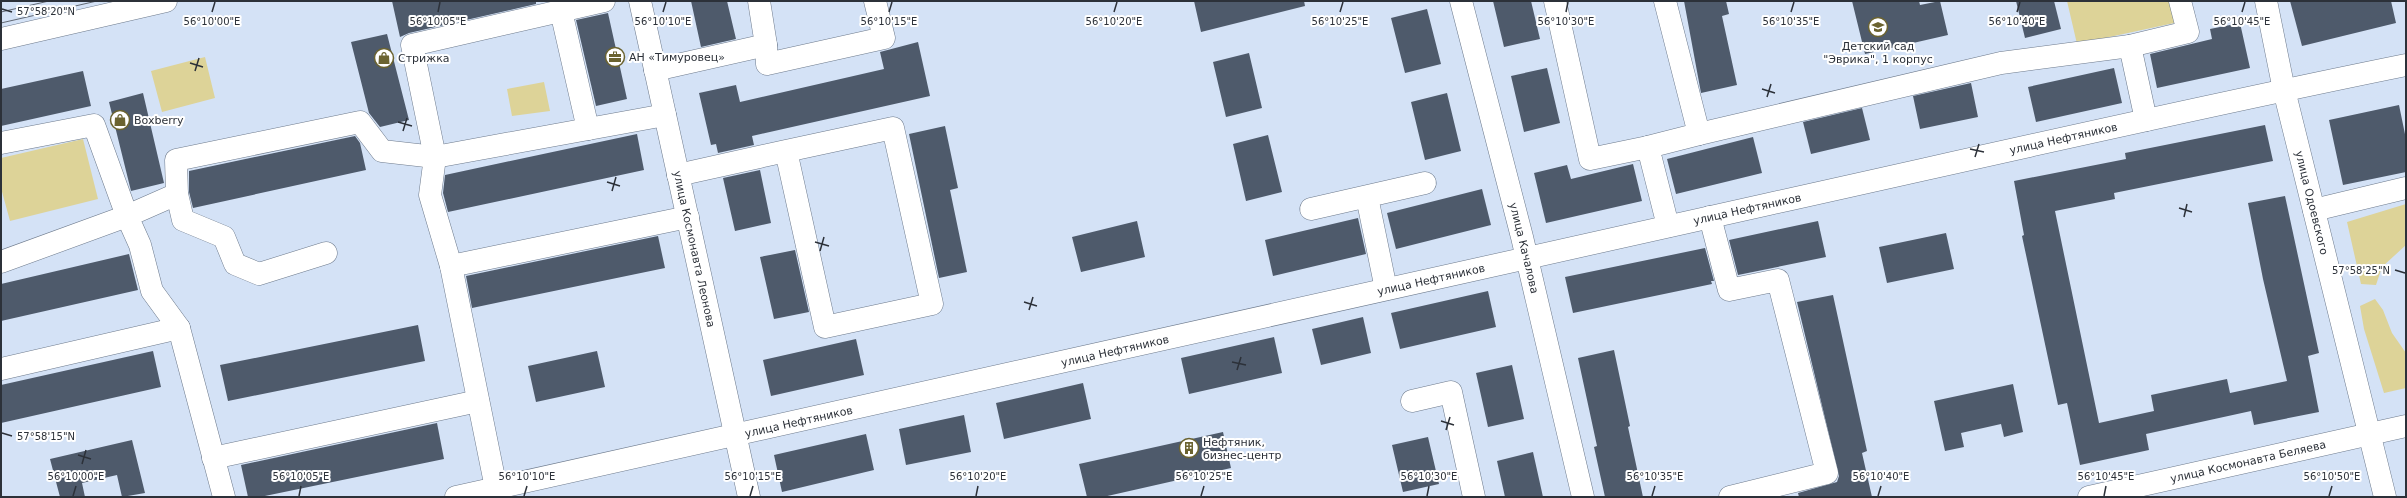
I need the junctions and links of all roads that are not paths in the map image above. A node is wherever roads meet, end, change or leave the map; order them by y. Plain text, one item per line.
1 (166, 1) edge
2 (604, 1) edge
3 (640, 1) edge
4 (759, 1) edge
5 (875, 1) edge
6 (1461, 1) edge
7 (1555, 1) edge
8 (1665, 1) edge
9 (2180, 1) edge
10 (2266, 1) edge
11 (561, 11) junction
12 (1, 39) edge
13 (766, 46) junction
14 (2130, 46) junction
15 (2406, 65) edge
16 (655, 70) junction
17 (2284, 90) junction
18 (665, 114) junction
19 (2146, 120) junction
20 (588, 129) junction
21 (1699, 134) junction
22 (1, 144) edge
23 (1648, 147) junction
24 (786, 151) junction
25 (435, 157) junction
26 (678, 175) junction
27 (1425, 183) dead end
28 (2406, 188) edge
29 (177, 194) junction
30 (1366, 197) junction
31 (1311, 209) dead end
32 (2314, 210) junction
33 (127, 216) junction
34 (688, 217) junction
35 (1710, 217) junction
36 (1668, 226) junction
37 (326, 253) dead end
38 (1526, 257) junction
39 (1, 262) edge
40 (452, 266) junction
41 (1386, 289) junction
42 (179, 328) junction
43 (1, 369) edge
44 (478, 401) junction
45 (1412, 401) dead end
46 (2406, 426) edge
47 (2370, 435) junction
48 (736, 437) junction
49 (214, 458) junction
50 (496, 488) junction
51 (224, 497) edge
52 (456, 497) edge
53 (749, 497) edge
54 (1474, 497) edge
55 (1583, 497) edge
56 (1730, 497) edge
57 (2090, 497) edge
58 (2385, 497) edge

1 - 12 street
2 - 11 street
3 - 16 street, улица Космонавта Леонова
4 - 13 street
5 - 13 street
6 - 38 street, улица Качалова
7 - 23 street
8 - 21 street
9 - 14 street
10 - 17 street, улица Одоевского
11 - 20 street
11 - 25 street
13 - 16 street
14 - 19 street
14 - 21 street
15 - 17 street, улица Нефтяников
16 - 18 street, улица Космонавта Леонова
17 - 19 street, улица Нефтяников
17 - 32 street, улица Одоевского
18 - 20 street
18 - 26 street, улица Космонавта Леонова
19 - 35 street, улица Нефтяников
20 - 25 street
21 - 23 street
22 - 33 street
23 - 36 street
24 - 24 street
24 - 26 street
25 - 29 street
25 - 40 street
26 - 34 street, улица Космонавта Леонова
27 - 30 street
28 - 32 street
29 - 33 street
29 - 37 street
30 - 31 street
30 - 41 street
32 - 47 street, улица Одоевского
33 - 39 street
33 - 42 street
34 - 40 street
34 - 48 street, улица Космонавта Леонова
35 - 36 street, улица Нефтяников
35 - 56 street
36 - 38 street, улица Нефтяников
38 - 41 street, улица Нефтяников
38 - 55 street, улица Качалова
40 - 44 street
41 - 48 street, улица Нефтяников
42 - 43 street
42 - 49 street
44 - 49 street
44 - 50 street
45 - 54 street
46 - 47 street, улица Космонавта Беляева
47 - 57 street, улица Космонавта Беляева
47 - 58 street, улица Одоевского
48 - 50 street, улица Нефтяников
48 - 53 street, улица Космонавта Леонова
49 - 51 street
50 - 52 street, улица Нефтяников

